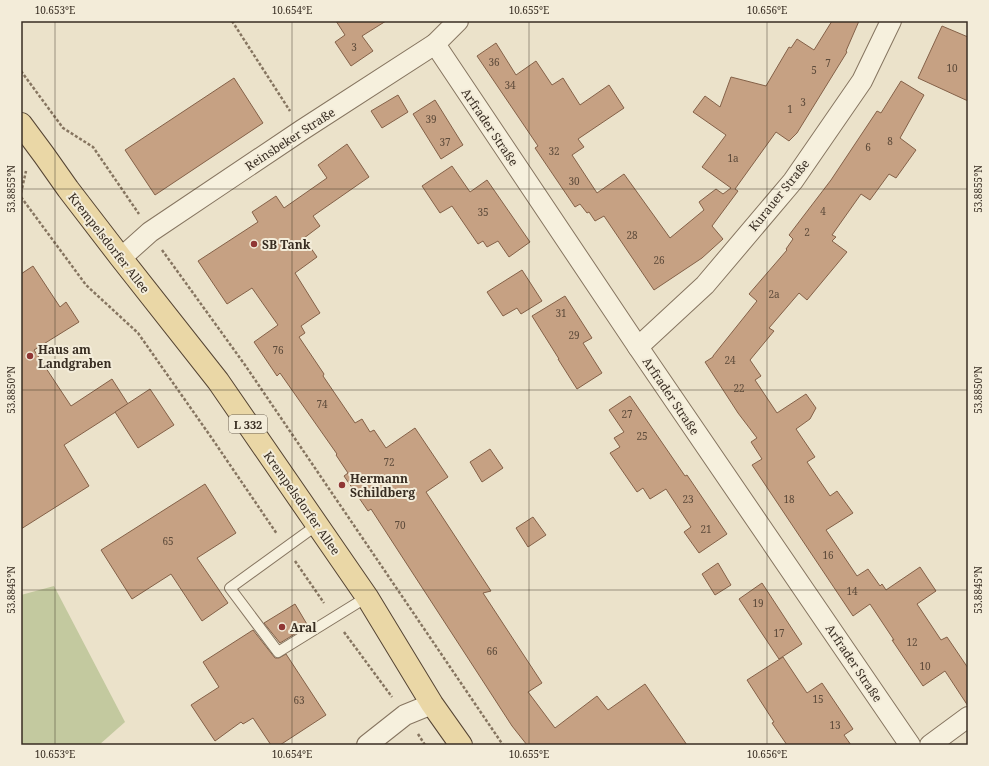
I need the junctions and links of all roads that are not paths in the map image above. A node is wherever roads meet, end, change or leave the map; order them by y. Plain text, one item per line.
1 (458, 21) edge
2 (891, 21) edge
3 (435, 44) junction
4 (21, 124) edge
5 (121, 258) junction
6 (638, 347) junction
7 (317, 525) junction
8 (366, 597) junction
9 (432, 704) junction
10 (968, 717) edge
11 (367, 745) edge
12 (461, 745) edge
13 (910, 745) edge
14 (930, 745) edge

1 - 3 street, Reinsbeker Straße
2 - 6 street, Kurauer Straße
3 - 5 street, Reinsbeker Straße
3 - 6 street, Arfrader Straße
4 - 5 main road, Krempelsdorfer Allee / L 332
5 - 7 main road, Krempelsdorfer Allee / L 332
6 - 13 street, Arfrader Straße
7 - 8 main road, Krempelsdorfer Allee / L 332
7 - 8 lane
8 - 9 main road, Krempelsdorfer Allee / L 332
9 - 11 street
9 - 12 main road, Krempelsdorfer Allee / L 332
10 - 14 street

